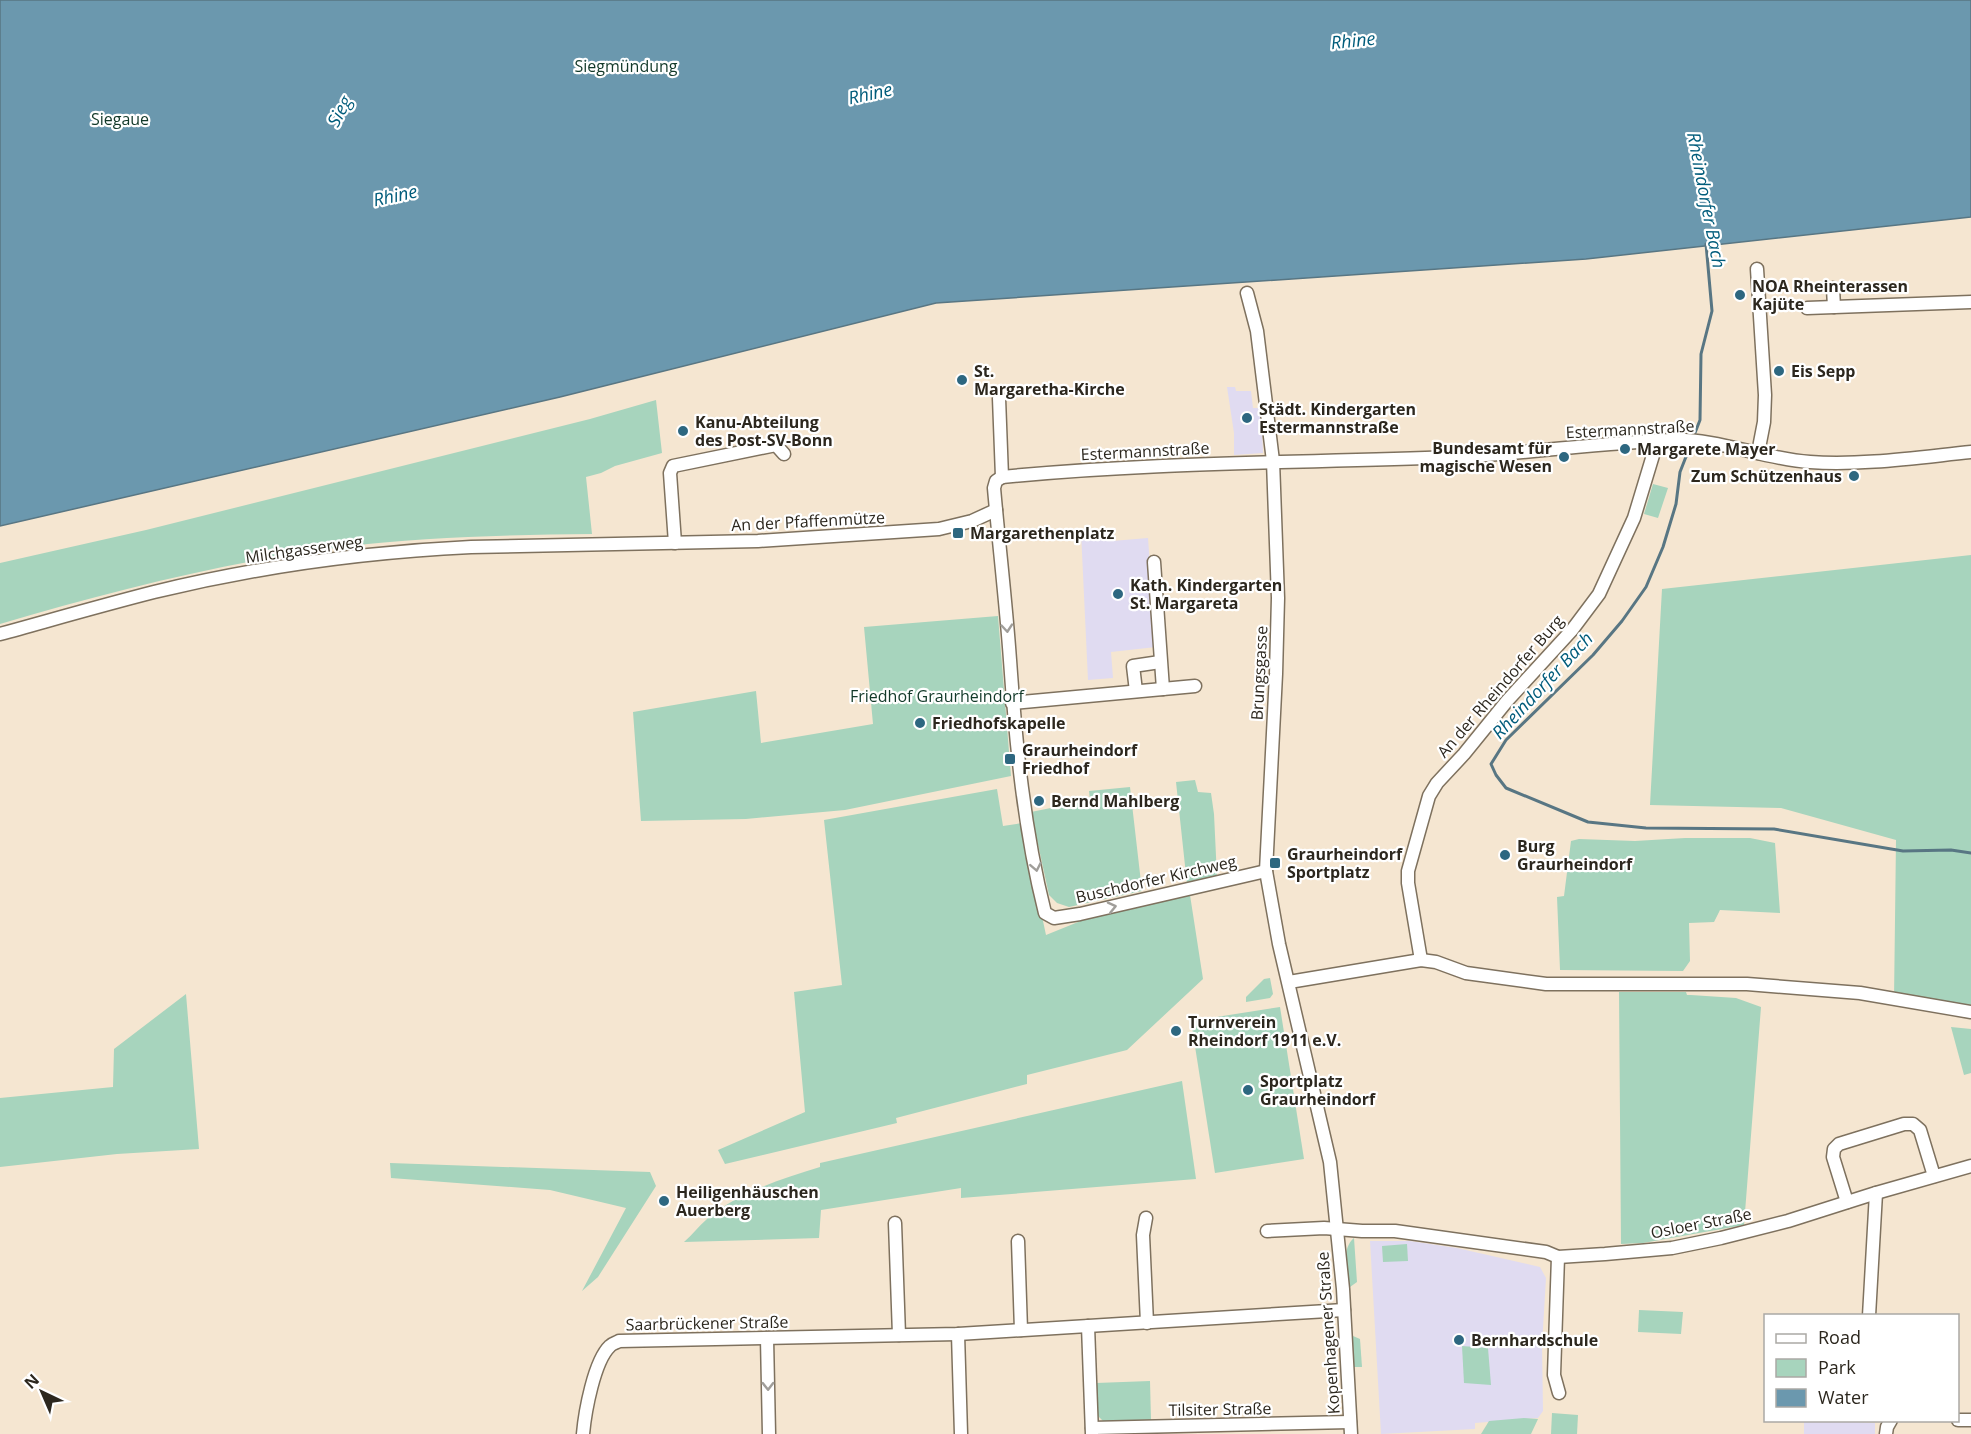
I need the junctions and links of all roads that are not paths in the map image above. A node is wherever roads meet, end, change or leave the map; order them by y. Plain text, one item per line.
1 (1757, 269) dead end
2 (1833, 288) dead end
3 (1247, 293) dead end
4 (1971, 302) edge
5 (1834, 307) junction
6 (1807, 308) dead end
7 (999, 398) dead end
8 (1657, 442) junction
9 (1971, 452) edge
10 (1758, 453) junction
11 (784, 454) dead end
12 (1273, 461) junction
13 (1002, 477) junction
14 (996, 510) junction
15 (675, 543) junction
16 (620, 545) joint
17 (1154, 562) dead end
18 (0, 634) edge
19 (1160, 662) junction
20 (1195, 686) dead end
21 (1162, 689) junction
22 (1136, 691) junction
23 (1012, 703) junction
24 (1266, 871) junction
25 (1421, 960) junction
26 (1288, 982) junction
27 (1971, 1012) edge
28 (1971, 1166) edge
29 (1934, 1176) junction
30 (1876, 1193) junction
31 (1847, 1202) junction
32 (1146, 1218) dead end
33 (895, 1223) dead end
34 (1337, 1229) junction
35 (1267, 1231) dead end
36 (1018, 1241) dead end
37 (1558, 1257) junction
38 (1344, 1310) junction
39 (1869, 1314) edge
40 (1147, 1323) junction
41 (1088, 1326) junction
42 (1021, 1330) junction
43 (958, 1334) junction
44 (899, 1335) junction
45 (767, 1338) junction
46 (1559, 1393) dead end
47 (1350, 1428) edge
48 (1092, 1431) edge
49 (583, 1434) edge
50 (769, 1434) edge
51 (961, 1434) edge

1 - 10 street
2 - 5 street
3 - 12 street, Brungsgasse
4 - 5 street
5 - 6 street
7 - 13 street
8 - 10 street, Estermannstraße
8 - 12 street, Estermannstraße
8 - 25 street, An der Rheindorfer Burg
9 - 10 street, Estermannstraße
11 - 15 street
12 - 13 street, Estermannstraße
12 - 24 street, Brungsgasse
13 - 14 street
14 - 15 street, An der Pfaffenmütze
14 -> 23 street
15 - 16 street, An der Pfaffenmütze
16 - 18 street, Milchgasserweg
17 - 19 street
19 - 21 street
19 - 22 street
20 - 21 street
21 - 22 street
22 - 23 street
23 -> 24 street, Buschdorfer Kirchweg
24 - 26 street, Brungsgasse
25 - 26 street
25 - 27 street
26 - 34 street, Kopenhagener Straße
28 - 29 street, Osloer Straße
29 - 30 street, Osloer Straße
29 - 31 street
30 - 31 street, Osloer Straße
30 - 39 street
31 - 37 street, Osloer Straße
32 - 40 street
33 - 44 street
34 - 35 street, Kopenhagener Straße
34 - 37 street, Osloer Straße
34 - 38 street, Kopenhagener Straße
36 - 42 street
37 - 46 street
38 - 40 street, Saarbrückener Straße
38 - 47 street, Kopenhagener Straße
40 - 41 street, Saarbrückener Straße
41 - 42 street, Saarbrückener Straße
41 - 48 street, Tilsiter Straße
42 - 43 street, Saarbrückener Straße
43 - 44 street, Saarbrückener Straße
43 - 51 street
44 - 45 street, Saarbrückener Straße
45 - 49 street, Saarbrückener Straße
45 -> 50 street
47 - 48 street, Tilsiter Straße

